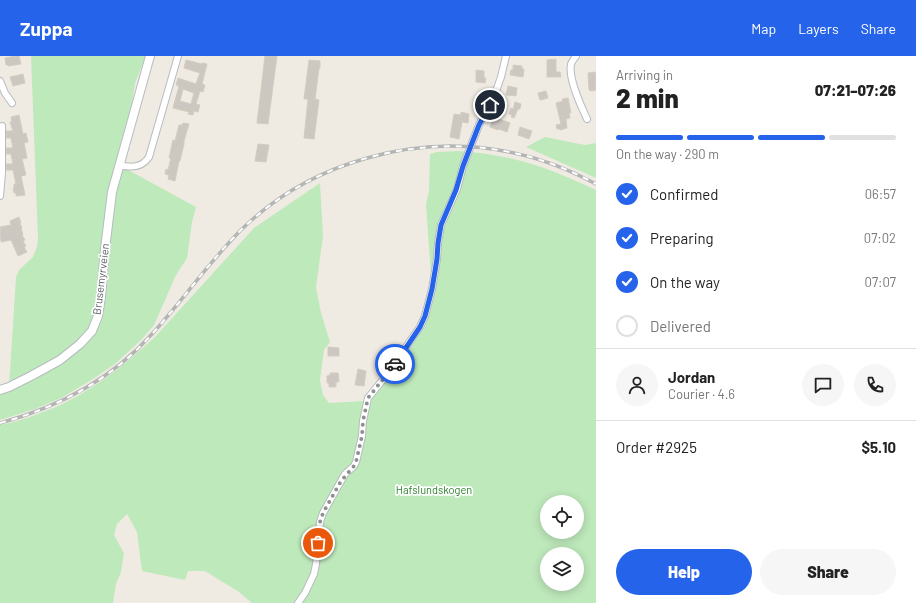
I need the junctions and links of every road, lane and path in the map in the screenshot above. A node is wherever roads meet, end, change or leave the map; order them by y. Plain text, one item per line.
1 (150, 56) edge
2 (178, 56) edge
3 (506, 56) edge
4 (576, 56) edge
5 (0, 81) edge
6 (12, 103) dead end
7 (587, 119) dead end
8 (2, 126) dead end
9 (119, 165) junction
10 (0, 196) edge
11 (0, 390) edge
12 (298, 603) edge

1 - 9 street, Brusemyrveien
2 - 9 street
3 - 12 street
4 - 7 street
5 - 6 street
8 - 10 street
9 - 11 street, Brusemyrveien

